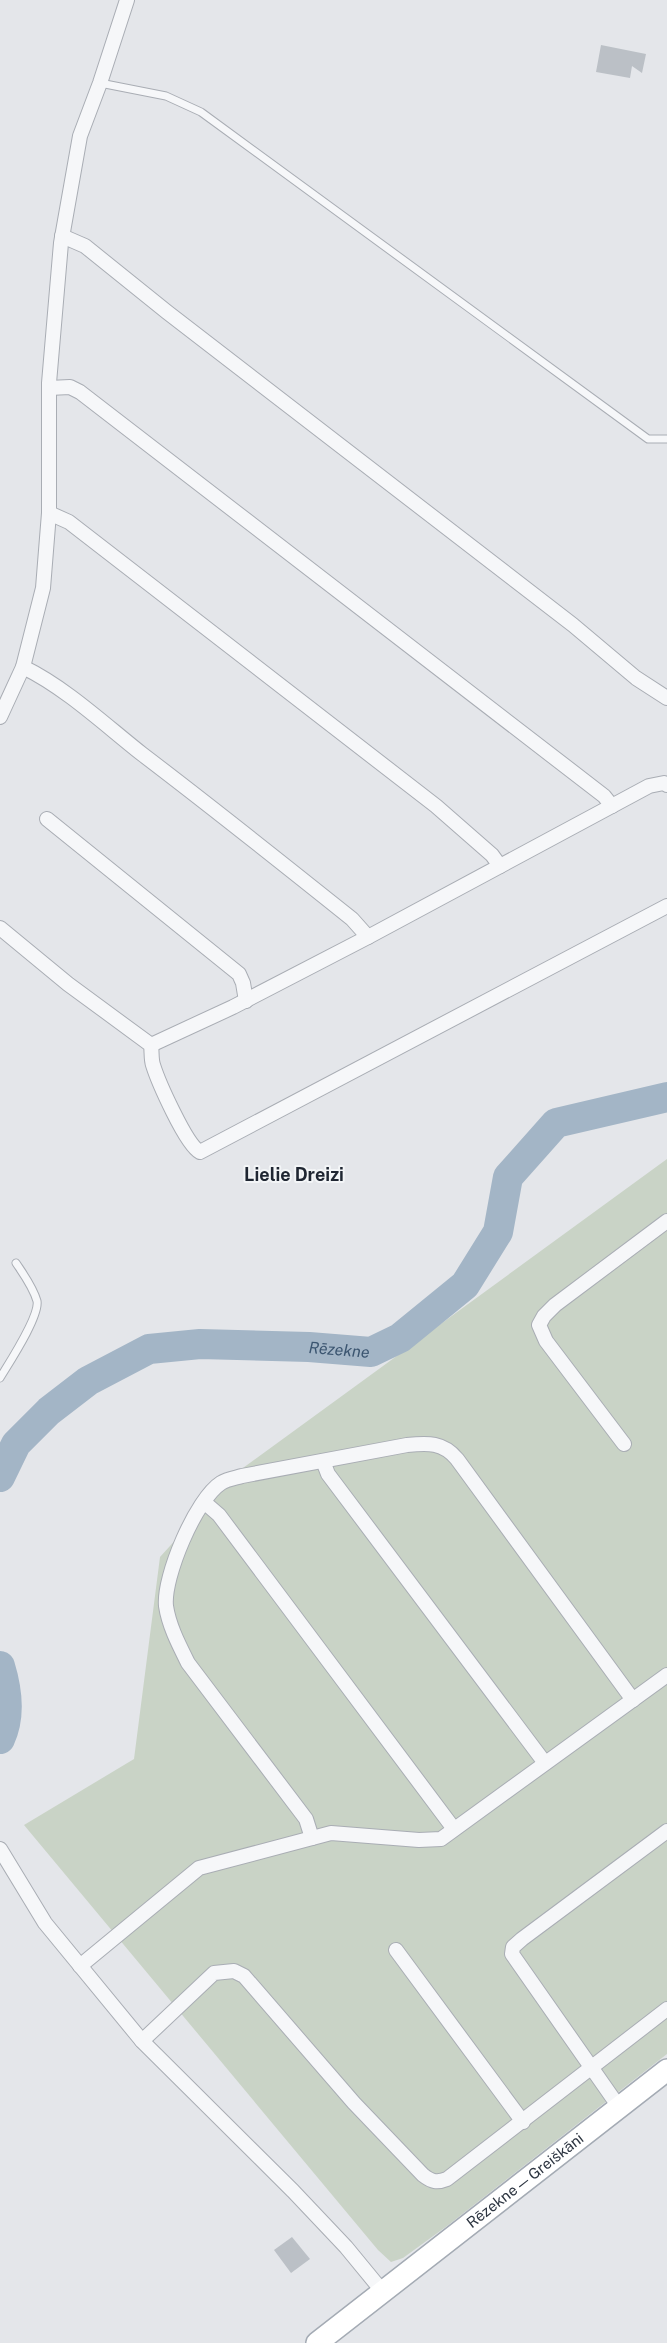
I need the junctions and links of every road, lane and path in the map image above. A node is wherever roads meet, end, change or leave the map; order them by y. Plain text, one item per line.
1 (127, 0) edge
2 (100, 83) junction
3 (62, 236) junction
4 (49, 388) junction
5 (667, 438) edge
6 (49, 513) junction
7 (23, 667) junction
8 (667, 698) edge
9 (0, 717) edge
10 (666, 782) edge
11 (612, 806) junction
12 (47, 819) dead end
13 (500, 866) junction
14 (667, 906) edge
15 (0, 928) edge
16 (368, 937) junction
17 (246, 1001) junction
18 (151, 1045) junction
19 (666, 1223) edge
20 (16, 1263) dead end
21 (0, 1378) edge
22 (624, 1444) dead end
23 (323, 1461) junction
24 (204, 1502) junction
25 (667, 1675) edge
26 (633, 1700) junction
27 (544, 1763) junction
28 (454, 1829) junction
29 (667, 1831) edge
30 (312, 1838) junction
31 (0, 1849) edge
32 (396, 1950) dead end
33 (80, 1966) junction
34 (667, 2010) edge
35 (142, 2041) junction
36 (592, 2067) junction
37 (667, 2070) edge
38 (619, 2106) junction
39 (523, 2122) junction
40 (383, 2292) junction
41 (317, 2343) edge

1 - 2 street
2 - 3 street
2 - 5 lane
3 - 4 street
3 - 8 street
4 - 6 street
4 - 11 street
6 - 7 street
6 - 13 street
7 - 9 street
7 - 16 street
10 - 11 street
11 - 13 street
12 - 17 street
13 - 16 street
14 - 18 street
15 - 18 street
16 - 17 street
17 - 18 street
19 - 22 street
20 - 21 lane
23 - 24 street
23 - 26 street
23 - 27 street
24 - 28 street
24 - 30 street
25 - 26 street
26 - 27 street
27 - 28 street
28 - 30 street
29 - 36 street
30 - 33 street
31 - 33 street
32 - 39 street
33 - 35 street
34 - 36 street
35 - 39 street
35 - 40 street
36 - 38 street
36 - 39 street
37 - 38 main road, Rēzekne — Greiškāni
38 - 40 main road, Rēzekne — Greiškāni
40 - 41 main road, Rēzekne — Greiškāni

